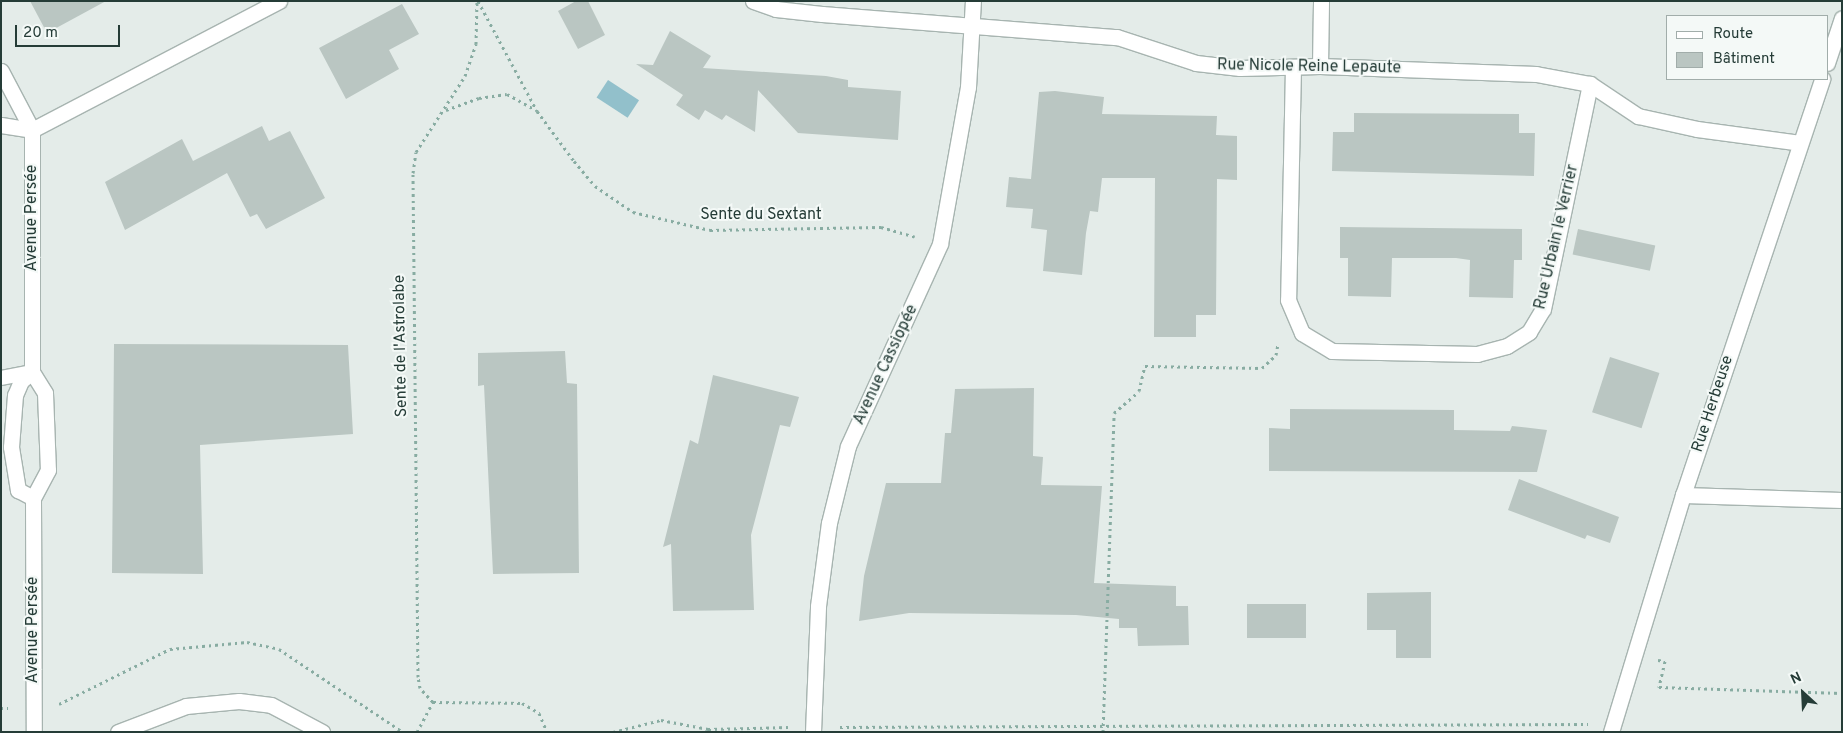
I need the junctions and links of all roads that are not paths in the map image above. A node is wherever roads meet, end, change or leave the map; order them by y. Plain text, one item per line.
1 (279, 1) edge
2 (753, 1) edge
3 (974, 1) edge
4 (1321, 1) edge
5 (1842, 18) edge
6 (972, 27) junction
7 (1828, 60) edge
8 (1320, 66) junction
9 (1293, 67) junction
10 (1, 72) edge
11 (1822, 80) edge
12 (1590, 84) junction
13 (1, 125) edge
14 (32, 130) junction
15 (1800, 143) junction
16 (32, 372) junction
17 (1, 378) edge
18 (1683, 494) junction
19 (33, 498) junction
20 (1842, 500) edge
21 (813, 729) edge
22 (34, 732) edge
23 (118, 732) edge
24 (322, 732) edge
25 (1611, 732) edge

1 - 14 street
2 - 6 street, Rue Nicole Reine Lepaute
3 - 6 street, Avenue Cassiopée
4 - 8 street
5 - 7 street
6 - 9 street, Rue Nicole Reine Lepaute
6 - 21 street, Avenue Cassiopée
8 - 9 street, Rue Nicole Reine Lepaute
8 - 12 street, Rue Nicole Reine Lepaute
9 - 12 street, Rue Urbain le Verrier
10 - 14 street, Avenue Persée
11 - 15 street, Rue Herbeuse
12 - 15 street, Rue Nicole Reine Lepaute
13 - 14 street
14 - 16 street, Avenue Persée
15 - 18 street, Rue Herbeuse
16 - 17 lane
16 - 19 street, Avenue Persée
16 - 19 street
18 - 20 street
18 - 25 street, Rue Herbeuse
19 - 22 street, Avenue Persée
23 - 24 street

